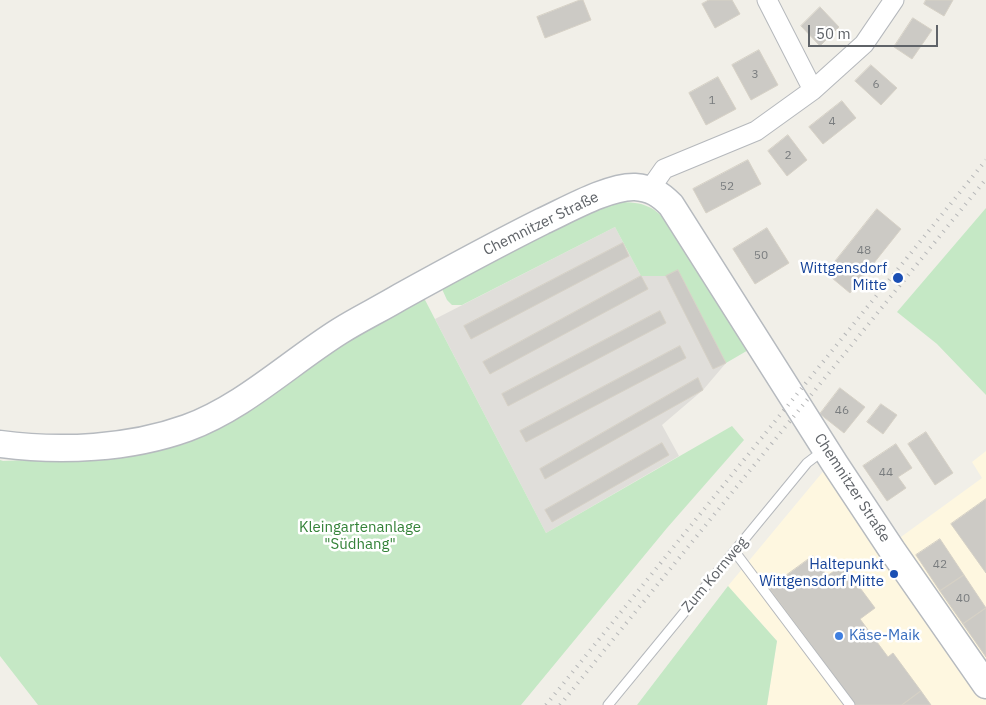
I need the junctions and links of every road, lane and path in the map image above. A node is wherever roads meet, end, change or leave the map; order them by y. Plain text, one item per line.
1 (767, 0) edge
2 (894, 0) edge
3 (812, 90) junction
4 (650, 189) junction
5 (0, 444) edge
6 (826, 449) junction
7 (735, 552) junction
8 (986, 685) edge
9 (608, 705) edge
10 (850, 705) edge

1 - 3 street
2 - 3 street
3 - 4 street
4 - 5 street, Chemnitzer Straße
4 - 6 street, Chemnitzer Straße
6 - 7 lane, Zum Kornweg
6 - 8 street, Chemnitzer Straße
7 - 9 lane, Zum Kornweg
7 - 10 lane

